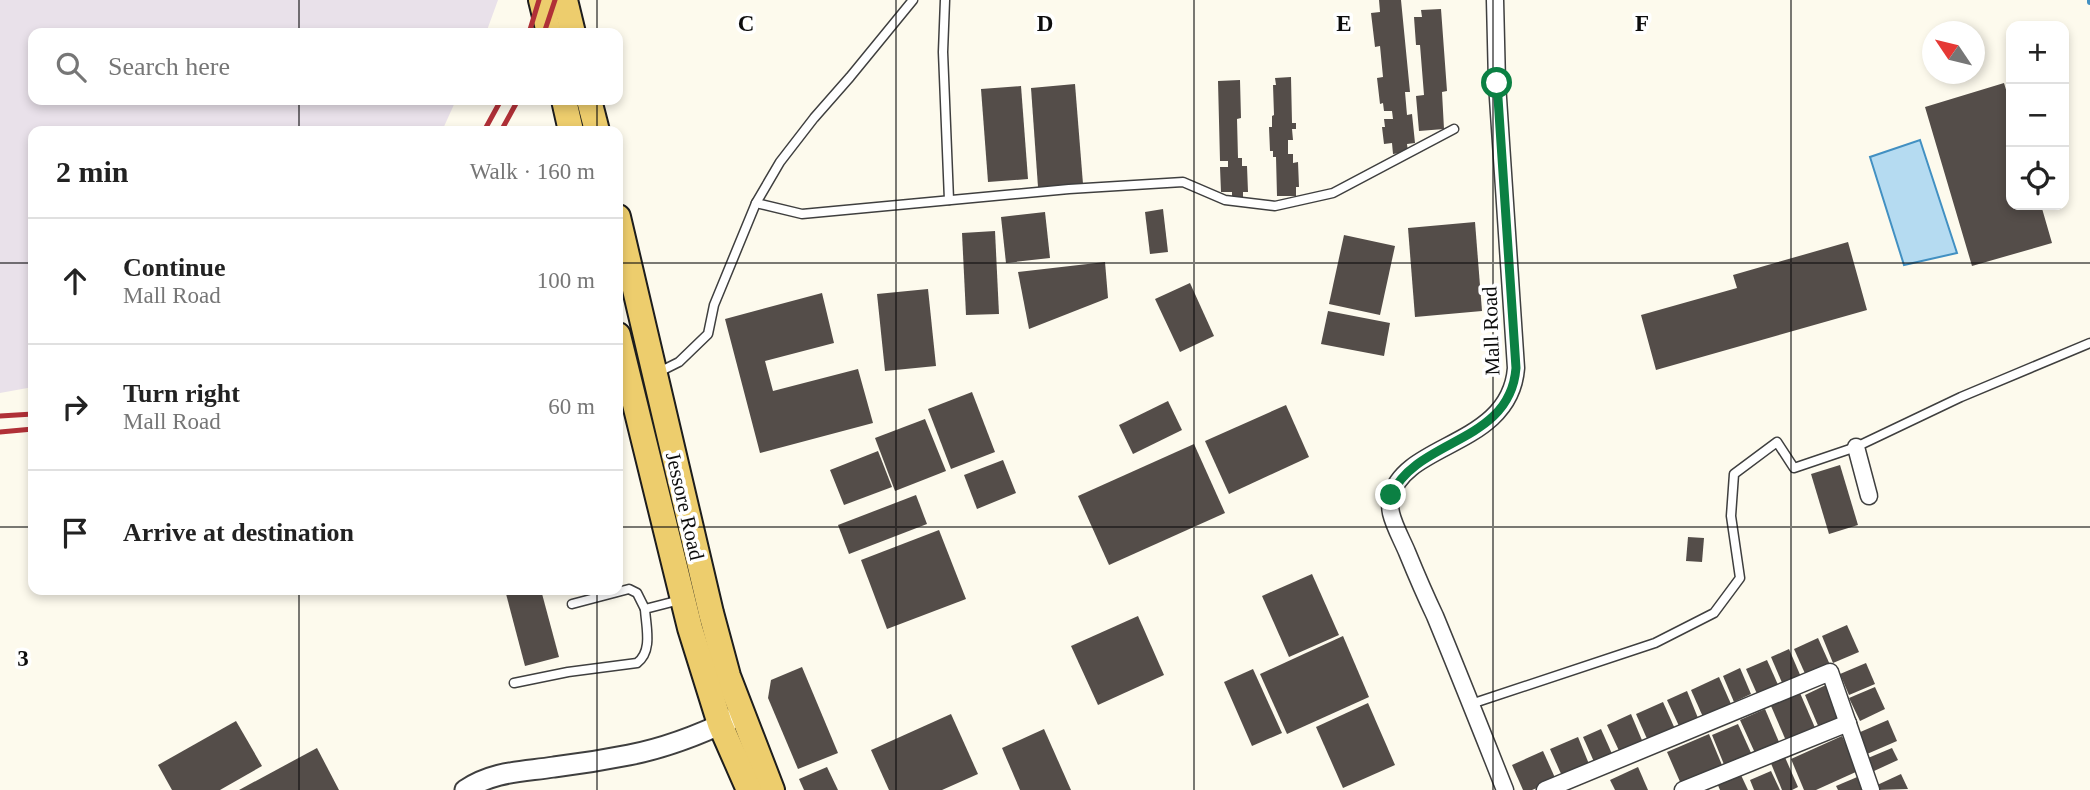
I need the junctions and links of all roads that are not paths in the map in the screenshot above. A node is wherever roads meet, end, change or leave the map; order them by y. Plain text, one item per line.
1 (541, 0) edge
2 (565, 0) edge
3 (913, 0) edge
4 (945, 0) edge
5 (1495, 0) edge
6 (548, 28) edge
7 (572, 28) edge
8 (565, 105) edge
9 (590, 105) edge
10 (570, 126) edge
11 (596, 126) edge
12 (1454, 129) dead end
13 (949, 201) junction
14 (756, 203) junction
15 (623, 238) edge
16 (2090, 343) edge
17 (623, 356) edge
18 (655, 375) junction
19 (1856, 447) junction
20 (1869, 496) dead end
21 (623, 591) edge
22 (606, 595) edge
23 (682, 599) junction
24 (572, 604) dead end
25 (645, 609) junction
26 (514, 682) dead end
27 (1471, 704) junction
28 (731, 719) junction
29 (1848, 723) junction
30 (473, 788) edge
31 (748, 790) edge
32 (772, 790) edge
33 (1505, 790) edge
34 (1545, 790) edge
35 (1683, 790) edge
36 (1871, 790) edge

1 - 6 main road
2 - 7 main road
3 - 14 lane
4 - 13 lane
5 - 27 street, Mall Road
8 - 10 main road
9 - 11 main road
12 - 13 lane
13 - 14 lane
14 - 18 lane
15 - 18 main road, Jessore Road
16 - 19 lane
17 - 23 main road, Jessore Road
18 - 28 main road, Jessore Road
19 - 20 street
19 - 27 lane
21 - 25 lane
22 - 24 lane
23 - 25 lane
23 - 28 main road, Jessore Road
25 - 26 lane
27 - 33 street, Mall Road
28 - 30 street
28 - 31 main road, Jessore Road
28 - 32 main road, Jessore Road
29 - 34 street
29 - 35 street
29 - 36 street

